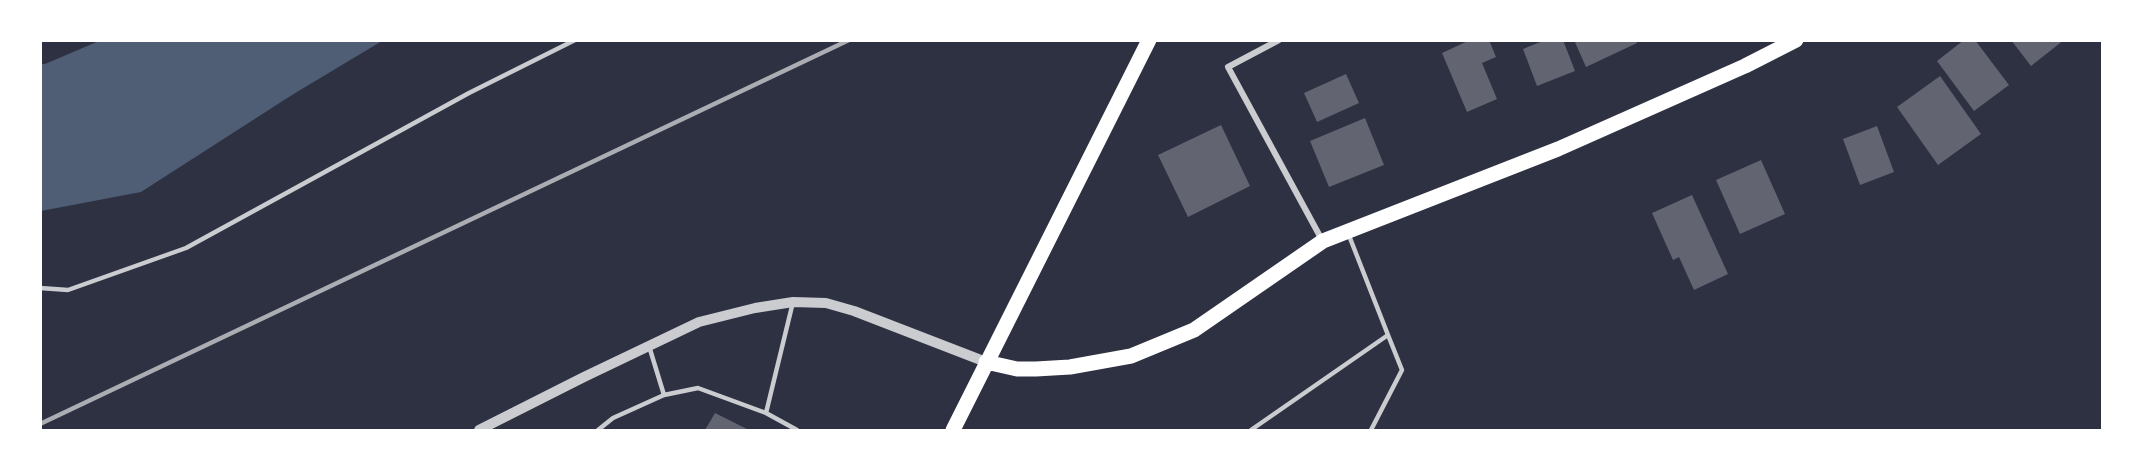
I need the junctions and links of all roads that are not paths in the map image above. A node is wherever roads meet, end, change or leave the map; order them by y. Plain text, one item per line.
1 (575, 40) edge
2 (1149, 40) edge
3 (1279, 40) edge
4 (1796, 40) edge
5 (1348, 231) junction
6 (1323, 242) junction
7 (40, 288) edge
8 (793, 302) junction
9 (1388, 335) junction
10 (649, 346) junction
11 (987, 362) junction
12 (664, 395) junction
13 (766, 413) junction
14 (479, 430) edge
15 (598, 430) edge
16 (797, 430) edge
17 (953, 430) edge
18 (1251, 430) edge
19 (1371, 430) edge

1 - 7 lane
2 - 11 main road
3 - 6 street
4 - 5 main road
5 - 6 main road
5 - 9 lane
6 - 11 main road
8 - 10 street
8 - 11 street
8 - 13 lane
9 - 18 lane
9 - 19 lane
10 - 12 lane
10 - 14 street
11 - 17 main road
12 - 13 lane
12 - 15 lane
13 - 16 lane

